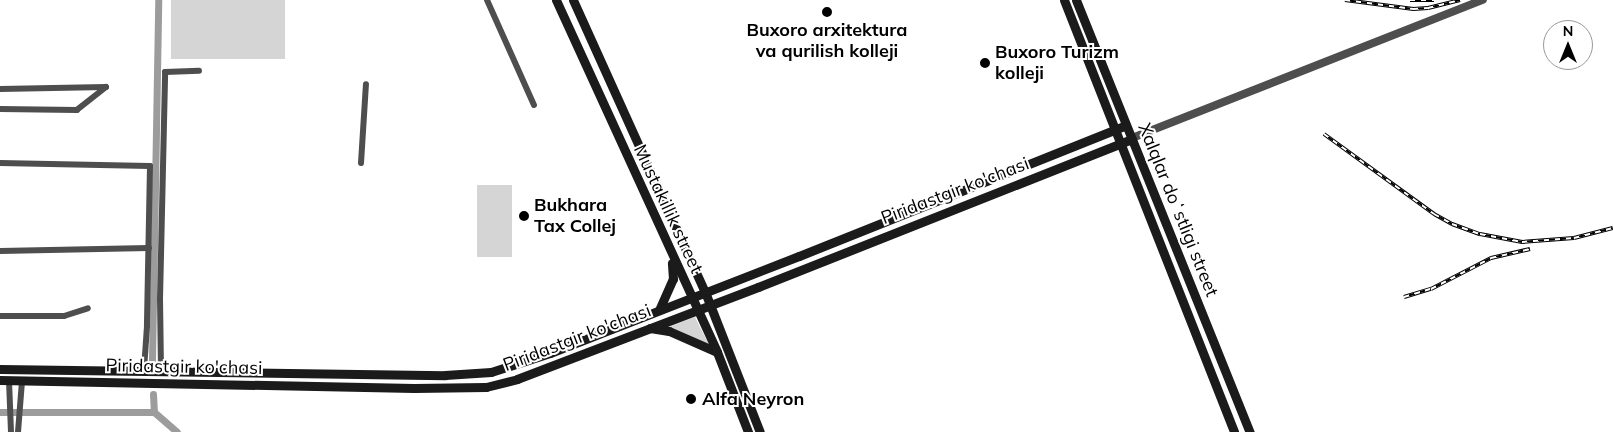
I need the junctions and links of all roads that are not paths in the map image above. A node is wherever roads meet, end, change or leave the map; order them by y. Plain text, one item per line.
1 (487, 0) edge
2 (556, 0) edge
3 (573, 0) edge
4 (1064, 0) edge
5 (1076, 0) edge
6 (1483, 0) edge
7 (594, 47) junction
8 (580, 52) junction
9 (199, 71) dead end
10 (366, 84) dead end
11 (0, 89) edge
12 (534, 105) dead end
13 (0, 109) edge
14 (1126, 125) junction
15 (1115, 131) junction
16 (1132, 138) junction
17 (1120, 144) junction
18 (0, 163) edge
19 (361, 163) dead end
20 (901, 216) junction
21 (906, 226) junction
22 (149, 248) junction
23 (0, 250) edge
24 (671, 256) junction
25 (705, 292) junction
26 (692, 297) junction
27 (710, 304) junction
28 (88, 308) dead end
29 (697, 309) junction
30 (659, 310) junction
31 (0, 316) edge
32 (649, 328) junction
33 (717, 352) junction
34 (0, 369) edge
35 (144, 370) junction
36 (162, 370) junction
37 (445, 375) junction
38 (5, 380) edge
39 (22, 381) junction
40 (161, 383) junction
41 (445, 388) junction
42 (759, 430) edge
43 (11, 432) edge
44 (18, 432) edge
45 (748, 432) edge
46 (1234, 432) edge
47 (1250, 432) edge

1 - 12 street
2 - 8 main road, Mustakillik street
3 - 7 main road, Mustakillik street
4 - 15 main road, Xalqlar doʻstligi street
5 - 14 main road, Xalqlar doʻstligi street
6 - 16 street
7 - 8 main road
7 - 25 main road, Mustakillik street
8 - 24 main road, Mustakillik street
9 - 36 street
10 - 19 street
11 - 13 street
14 - 15 main road, Piridastgir ko'chasi
14 - 16 main road, Xalqlar doʻstligi street
15 - 17 main road, Xalqlar doʻstligi street
15 - 20 main road, Piridastgir ko'chasi
16 - 17 main road, Piridastgir ko'chasi
16 - 47 main road, Xalqlar doʻstligi street
17 - 21 main road, Piridastgir ko'chasi
17 - 46 main road, Xalqlar doʻstligi street
18 - 22 street
20 - 21 main road
20 - 25 main road, Piridastgir ko'chasi
21 - 27 main road, Piridastgir ko'chasi
22 - 23 street
22 - 35 street
24 - 26 main road, Mustakillik street
24 - 30 main road
25 - 26 main road, Piridastgir ko'chasi
25 - 27 main road, Mustakillik street
26 - 29 main road, Mustakillik street
26 - 30 main road, Piridastgir ko'chasi
27 - 29 main road, Piridastgir ko'chasi
27 - 42 main road, Mustakillik street
28 - 31 street
29 - 32 main road, Piridastgir ko'chasi
29 - 33 main road, Mustakillik street
30 - 37 main road, Piridastgir ko'chasi
32 - 33 main road
32 - 41 main road, Piridastgir ko'chasi
33 - 45 main road, Mustakillik street
34 - 35 main road, Piridastgir ko'chasi
35 - 36 main road, Piridastgir ko'chasi
36 - 37 main road, Piridastgir ko'chasi
36 - 40 main road
37 - 41 main road
38 - 39 main road, Piridastgir ko'chasi
38 - 43 street
39 - 40 main road, Piridastgir ko'chasi
39 - 44 street
40 - 41 main road, Piridastgir ko'chasi
42 - 45 main road

